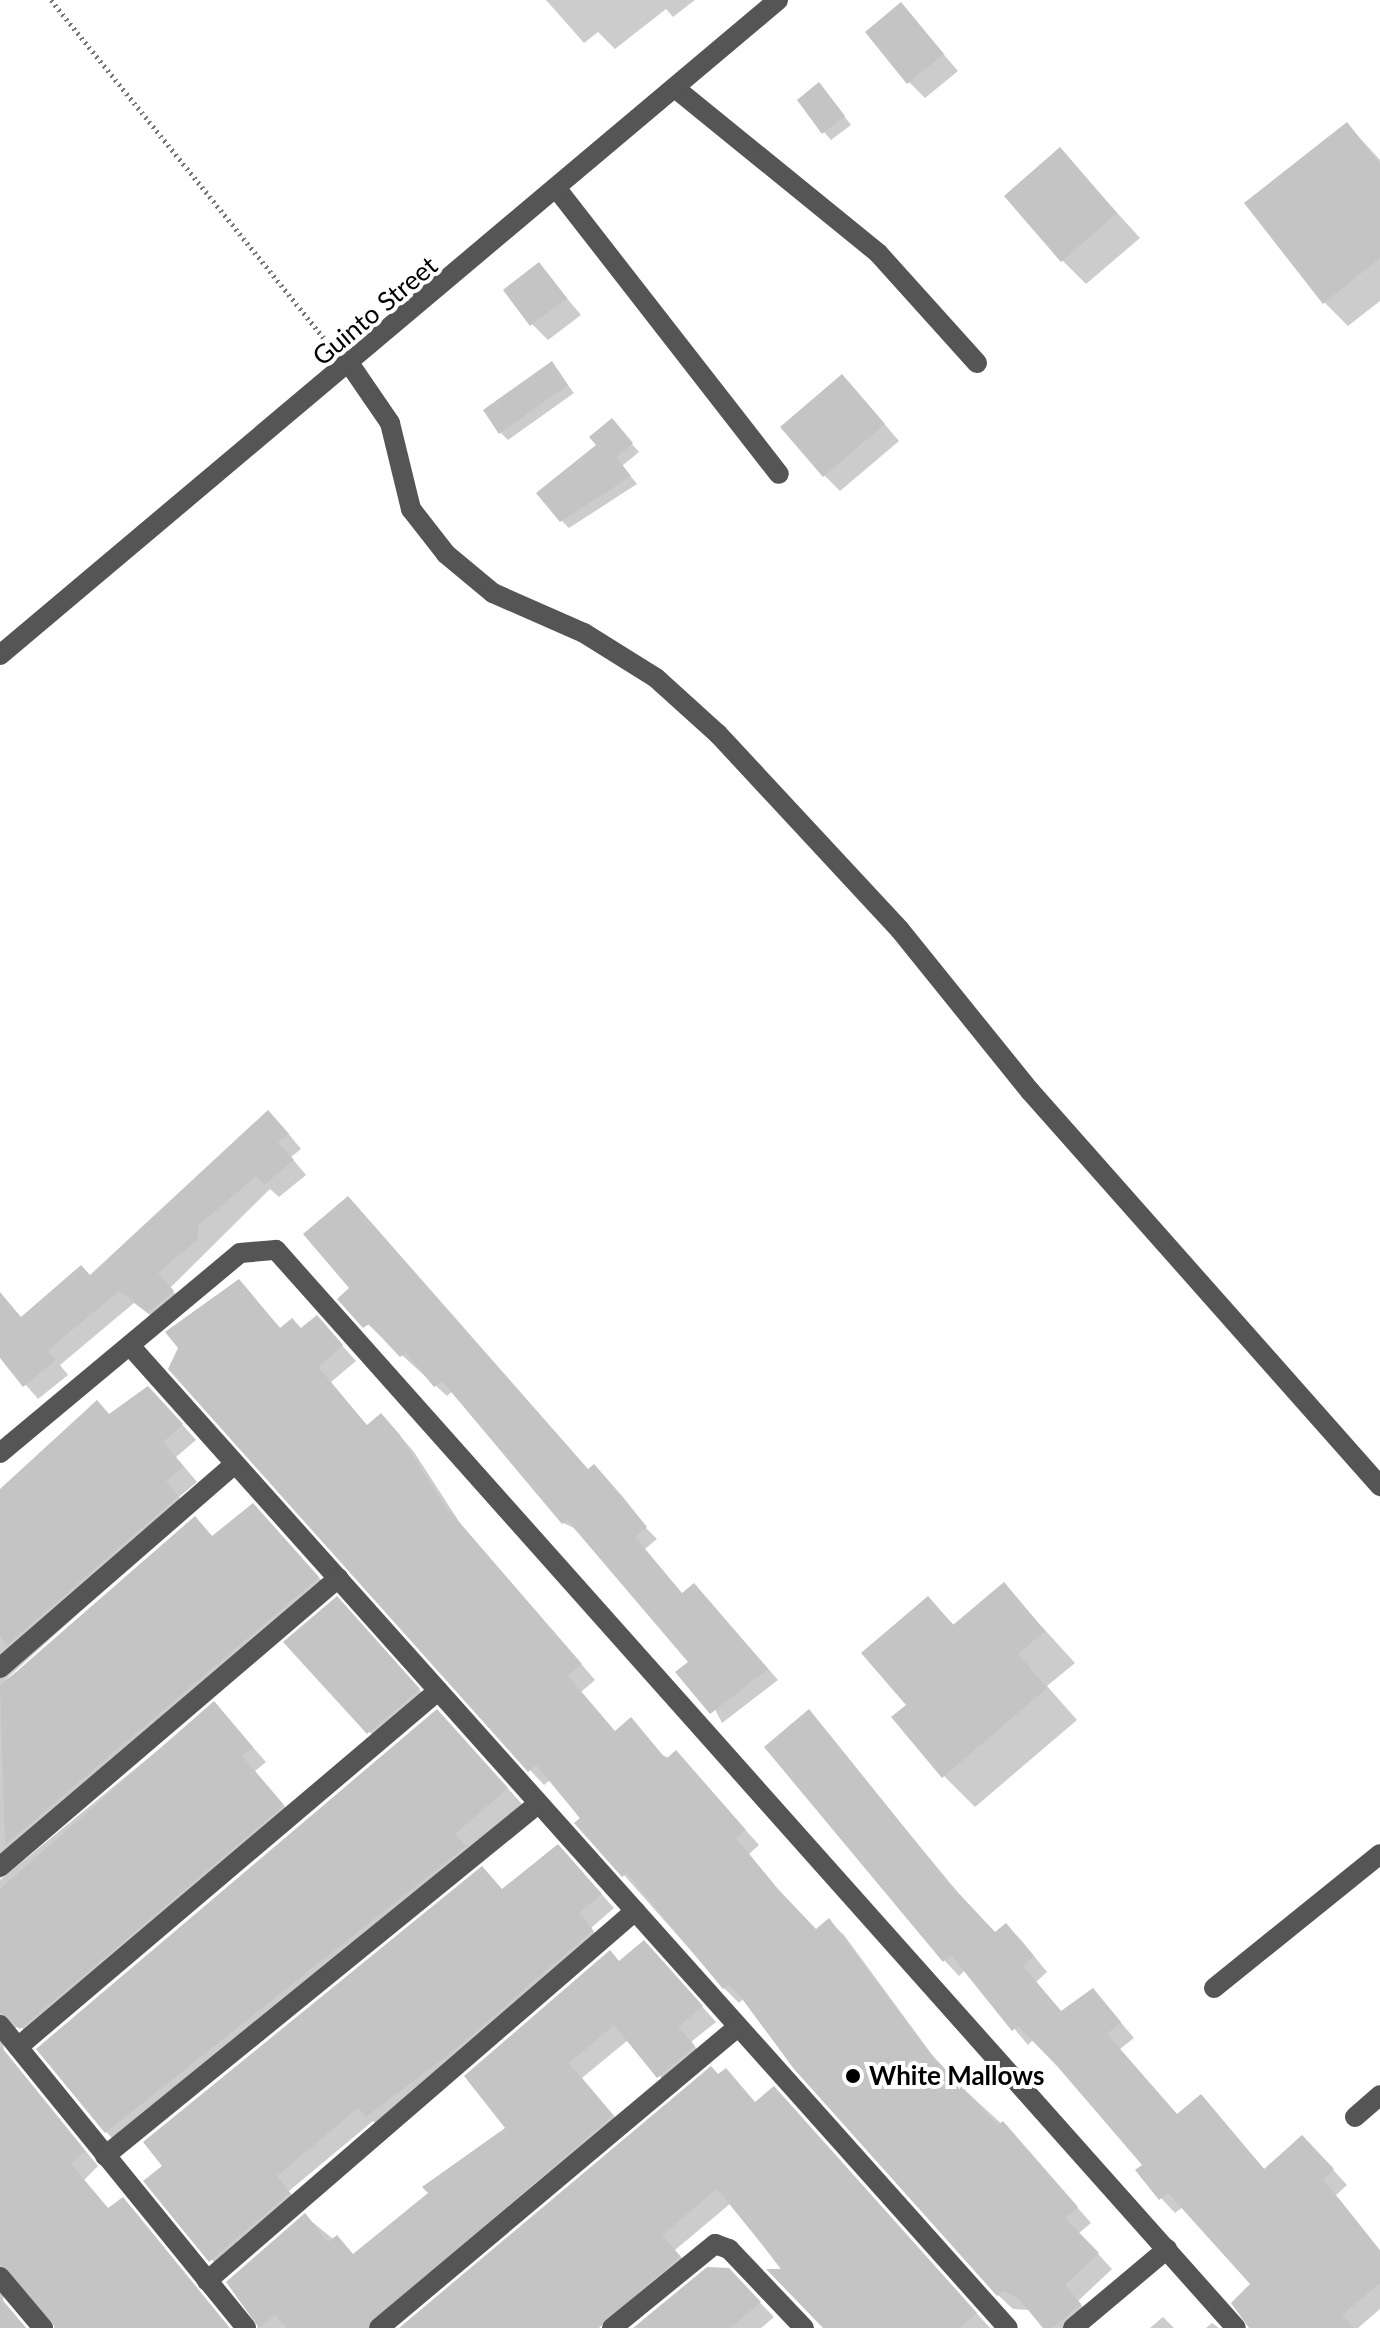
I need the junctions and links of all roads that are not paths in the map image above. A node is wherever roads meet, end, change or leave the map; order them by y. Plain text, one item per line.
1 (778, 0) edge
2 (675, 88) junction
3 (557, 189) junction
4 (977, 363) dead end
5 (350, 366) junction
6 (779, 474) dead end
7 (0, 655) edge
8 (132, 1348) junction
9 (0, 1453) edge
10 (235, 1464) junction
11 (1380, 1486) edge
12 (338, 1578) junction
13 (0, 1668) edge
14 (438, 1691) junction
15 (539, 1803) junction
16 (1380, 1854) edge
17 (0, 1867) edge
18 (635, 1911) junction
19 (1214, 1988) dead end
20 (0, 2025) edge
21 (738, 2027) junction
22 (18, 2047) junction
23 (1380, 2095) edge
24 (1355, 2117) dead end
25 (105, 2156) junction
26 (1167, 2249) junction
27 (0, 2277) edge
28 (207, 2281) junction
29 (43, 2328) edge
30 (246, 2328) edge
31 (379, 2328) edge
32 (612, 2328) edge
33 (804, 2328) edge
34 (1008, 2328) edge
35 (1073, 2328) edge
36 (1236, 2328) edge

1 - 2 street, Guinto Street
2 - 3 street, Guinto Street
2 - 4 street
3 - 5 street, Guinto Street
3 - 6 street
5 - 7 street, Guinto Street
5 - 11 street
8 - 9 street
8 - 10 street
8 - 26 street
10 - 12 street
10 - 13 street
12 - 14 street
12 - 17 street
14 - 15 street
14 - 22 street
15 - 18 street
15 - 25 street
16 - 19 street
18 - 21 street
18 - 28 street
20 - 22 street
21 - 31 street
21 - 34 street
22 - 25 street
23 - 24 street
25 - 28 street
26 - 35 street
26 - 36 street
27 - 29 street
28 - 30 street
32 - 33 street

